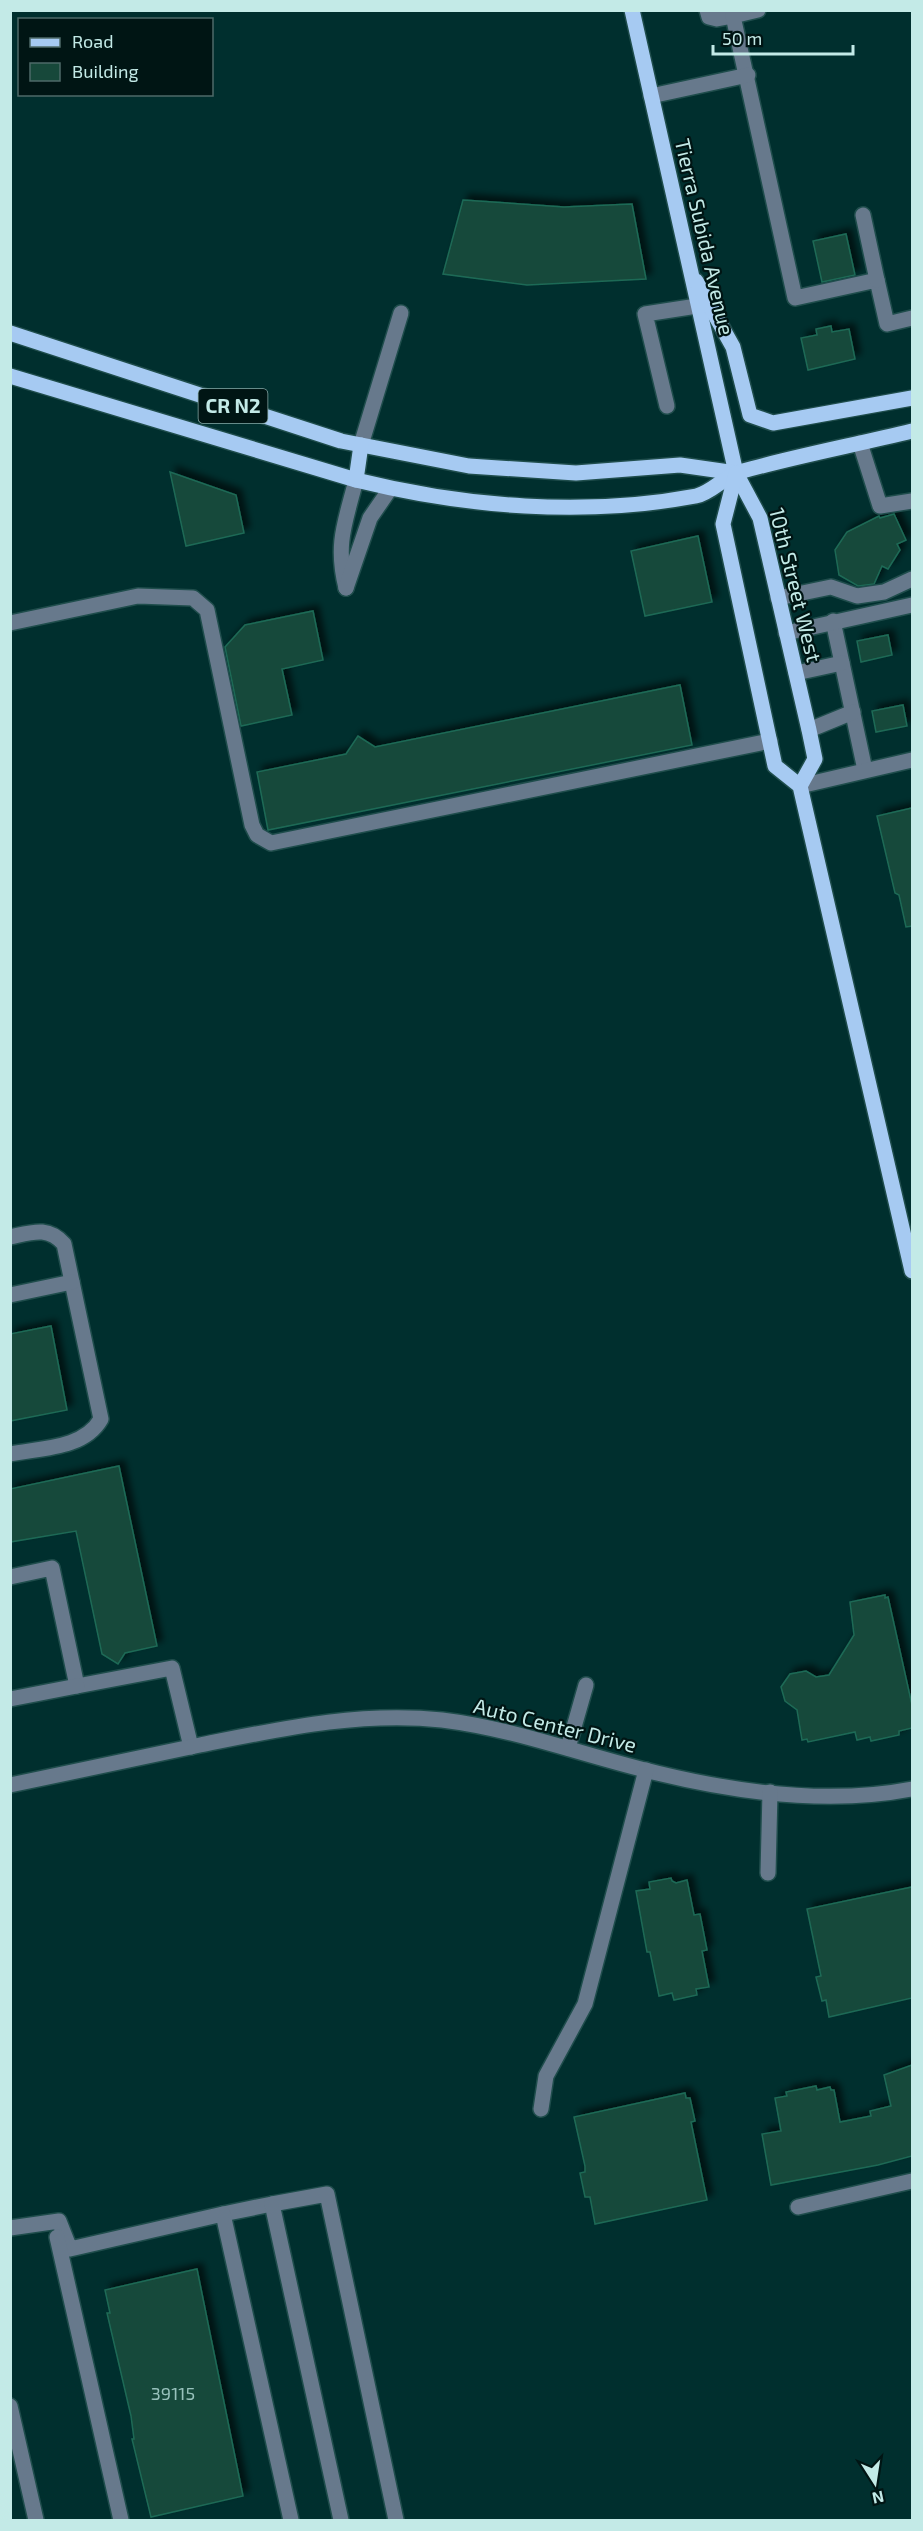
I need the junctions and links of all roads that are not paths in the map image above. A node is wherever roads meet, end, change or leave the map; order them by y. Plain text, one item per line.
1 (632, 10) edge
2 (707, 10) edge
3 (758, 10) edge
4 (733, 16) junction
5 (748, 75) junction
6 (651, 96) junction
7 (863, 215) dead end
8 (688, 266) junction
9 (877, 280) junction
10 (697, 306) junction
11 (401, 313) dead end
12 (912, 318) edge
13 (10, 333) edge
14 (10, 376) edge
15 (912, 398) edge
16 (667, 406) dead end
17 (912, 431) edge
18 (860, 443) junction
19 (361, 445) junction
20 (736, 473) junction
21 (356, 480) junction
22 (390, 489) junction
23 (912, 501) edge
24 (912, 579) edge
25 (778, 598) junction
26 (912, 605) edge
27 (833, 621) junction
28 (10, 623) edge
29 (786, 633) junction
30 (842, 663) junction
31 (796, 673) junction
32 (853, 712) junction
33 (809, 730) junction
34 (770, 741) junction
35 (912, 760) edge
36 (866, 770) junction
37 (800, 786) junction
38 (10, 1237) edge
39 (912, 1271) edge
40 (72, 1282) junction
41 (10, 1295) edge
42 (10, 1454) edge
43 (10, 1577) edge
44 (586, 1685) dead end
45 (77, 1686) junction
46 (10, 1699) edge
47 (191, 1747) junction
48 (568, 1748) junction
49 (646, 1770) junction
50 (10, 1785) edge
51 (912, 1789) edge
52 (770, 1792) junction
53 (768, 1873) dead end
54 (542, 2109) dead end
55 (912, 2181) edge
56 (272, 2204) junction
57 (798, 2207) dead end
58 (223, 2214) junction
59 (54, 2222) junction
60 (10, 2228) edge
61 (10, 2406) edge
62 (36, 2520) edge
63 (121, 2520) edge
64 (291, 2520) edge
65 (341, 2520) edge
66 (396, 2520) edge

1 - 6 main road, Tierra Subida Avenue
2 - 4 street
3 - 4 street
4 - 5 street
5 - 6 street
5 - 9 street
6 - 8 main road, Tierra Subida Avenue
7 - 9 street
8 - 10 main road, Tierra Subida Avenue
8 - 15 main road
9 - 12 street
10 - 16 street
10 - 20 main road, Tierra Subida Avenue
11 - 19 street
13 - 19 main road, CR N2
14 - 21 main road, CR N2
17 - 18 main road, CR N2
18 - 20 main road, CR N2
18 - 23 street
19 - 20 main road, CR N2
19 - 21 main road
20 - 22 main road, CR N2
20 - 25 main road, 10th Street West
20 - 34 main road
21 - 22 main road, CR N2
21 - 22 street
24 - 25 street
25 - 29 main road, 10th Street West
26 - 27 street
27 - 29 street
27 - 30 street
28 - 34 street
29 - 31 main road, 10th Street West
30 - 31 street
30 - 32 street
31 - 33 main road, 10th Street West
32 - 33 street
32 - 36 street
33 - 37 main road, 10th Street West
34 - 37 main road
35 - 36 street
36 - 37 street
37 - 39 main road
38 - 40 street
40 - 41 street
40 - 42 street
43 - 45 street
44 - 48 street
45 - 46 street
45 - 47 street
47 - 48 street, Auto Center Drive
47 - 50 street, Auto Center Drive
48 - 49 street, Auto Center Drive
49 - 52 street, Auto Center Drive
49 - 54 street
51 - 52 street, Auto Center Drive
52 - 53 street
55 - 57 street
56 - 58 street
56 - 65 street
56 - 66 street
58 - 59 street
58 - 64 street
59 - 60 street
59 - 63 street
61 - 62 street

